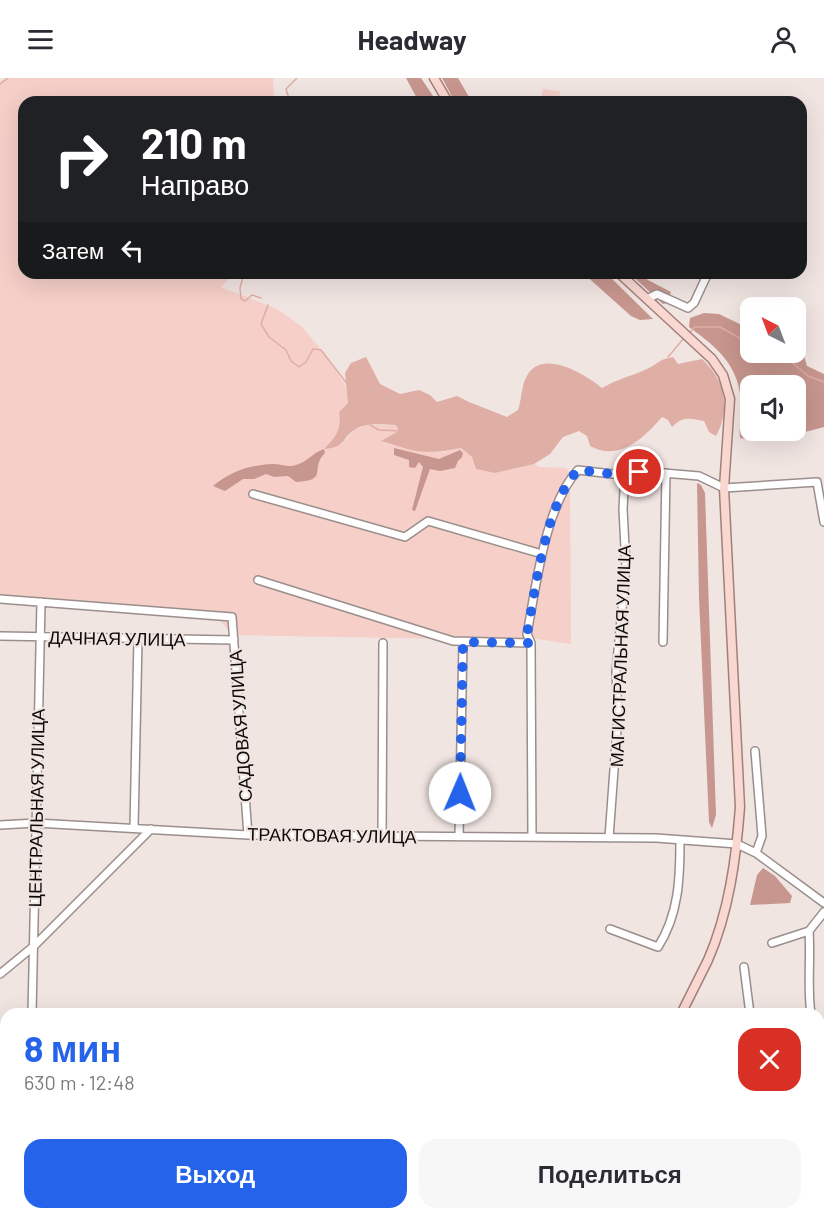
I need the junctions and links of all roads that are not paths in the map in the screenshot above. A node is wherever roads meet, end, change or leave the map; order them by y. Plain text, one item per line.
1 (434, 78) edge
2 (444, 96) edge
3 (625, 279) edge
4 (705, 279) edge
5 (647, 299) junction
6 (625, 473) junction
7 (666, 473) junction
8 (724, 488) junction
9 (253, 494) dead end
10 (824, 522) edge
11 (543, 554) junction
12 (258, 580) dead end
13 (0, 599) edge
14 (41, 602) junction
15 (0, 636) edge
16 (40, 636) junction
17 (138, 639) junction
18 (234, 640) junction
19 (463, 642) junction
20 (663, 642) dead end
21 (383, 643) dead end
22 (531, 643) junction
23 (755, 751) dead end
24 (36, 824) junction
25 (0, 825) edge
26 (134, 828) junction
27 (151, 829) junction
28 (248, 835) junction
29 (382, 837) junction
30 (459, 837) junction
31 (532, 837) junction
32 (609, 838) junction
33 (680, 840) junction
34 (737, 844) junction
35 (756, 853) junction
36 (824, 903) edge
37 (824, 912) edge
38 (610, 929) dead end
39 (809, 932) junction
40 (772, 943) dead end
41 (34, 946) junction
42 (744, 967) dead end
43 (0, 974) edge
44 (32, 1008) edge
45 (684, 1008) edge
46 (749, 1008) edge
47 (810, 1008) edge

1 - 2 main road
3 - 5 main road
4 - 5 street
5 - 8 main road
6 - 7 street
6 - 11 street
6 - 32 street, МАГИСТРАЛЬНАЯ УЛИЦА
7 - 8 street
7 - 20 street
8 - 10 street
8 - 34 main road
9 - 11 street
11 - 22 street
12 - 19 street
13 - 14 street
14 - 16 street, ЦЕНТРАЛЬНАЯ УЛИЦА
14 - 18 street, САДОВАЯ УЛИЦА
15 - 16 street, ДАЧНАЯ УЛИЦА
16 - 17 street, ДАЧНАЯ УЛИЦА
16 - 24 street, ЦЕНТРАЛЬНАЯ УЛИЦА
17 - 18 street, ДАЧНАЯ УЛИЦА
17 - 26 street
18 - 28 street, САДОВАЯ УЛИЦА
19 - 22 street
19 - 30 street
21 - 29 street
22 - 31 street
23 - 35 street
24 - 25 street, ТРАКТОВАЯ УЛИЦА
24 - 26 street, ТРАКТОВАЯ УЛИЦА
24 - 41 street, ЦЕНТРАЛЬНАЯ УЛИЦА
26 - 27 street, ТРАКТОВАЯ УЛИЦА
27 - 28 street, ТРАКТОВАЯ УЛИЦА
27 - 41 street
28 - 29 street, ТРАКТОВАЯ УЛИЦА
29 - 30 street, ТРАКТОВАЯ УЛИЦА
30 - 31 street, ТРАКТОВАЯ УЛИЦА
31 - 32 street, ТРАКТОВАЯ УЛИЦА
32 - 33 street, ТРАКТОВАЯ УЛИЦА
33 - 34 street, ТРАКТОВАЯ УЛИЦА
33 - 38 street
34 - 35 street
34 - 45 main road
35 - 36 street
37 - 39 street
39 - 40 street
39 - 47 street
41 - 43 street
41 - 44 street, ЦЕНТРАЛЬНАЯ УЛИЦА
42 - 46 street

